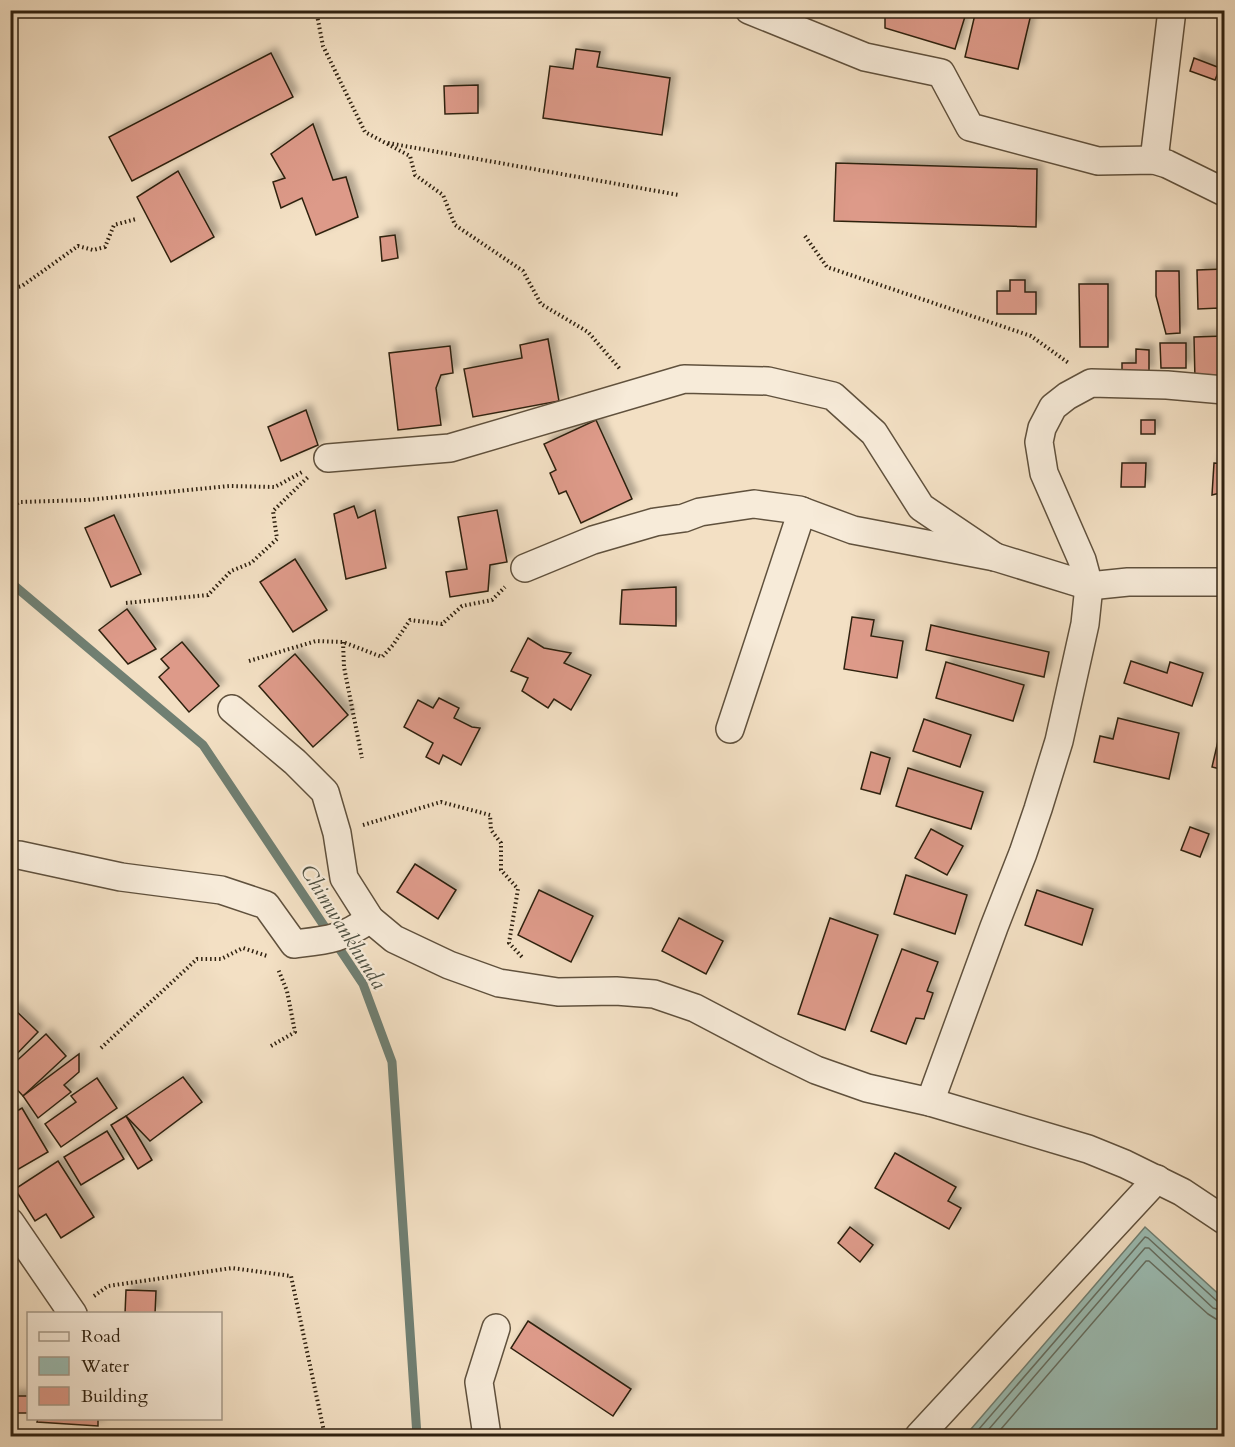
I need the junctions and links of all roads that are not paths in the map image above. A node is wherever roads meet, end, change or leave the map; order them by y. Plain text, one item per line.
1 (749, 10) edge
2 (1172, 10) edge
3 (1154, 160) junction
4 (1224, 192) edge
5 (1224, 390) edge
6 (328, 458) road end
7 (802, 511) junction
8 (995, 557) junction
9 (525, 568) road end
10 (1224, 582) edge
11 (1089, 586) junction
12 (232, 709) dead end
13 (730, 729) dead end
14 (19, 855) dead end
15 (370, 919) junction
16 (930, 1102) junction
17 (1157, 1179) junction
18 (1224, 1220) edge
19 (10, 1222) edge
20 (71, 1312) edge
21 (496, 1328) dead end
22 (487, 1437) edge
23 (919, 1437) edge

1 - 3 street
2 - 3 street
3 - 4 street
5 - 11 street
6 - 8 street
7 - 8 street
7 - 9 street
7 - 13 street
8 - 11 street
10 - 11 street
11 - 16 street
12 - 15 street
14 - 15 street
15 - 16 street
16 - 17 street
17 - 18 street
17 - 23 street
19 - 20 street
21 - 22 street

